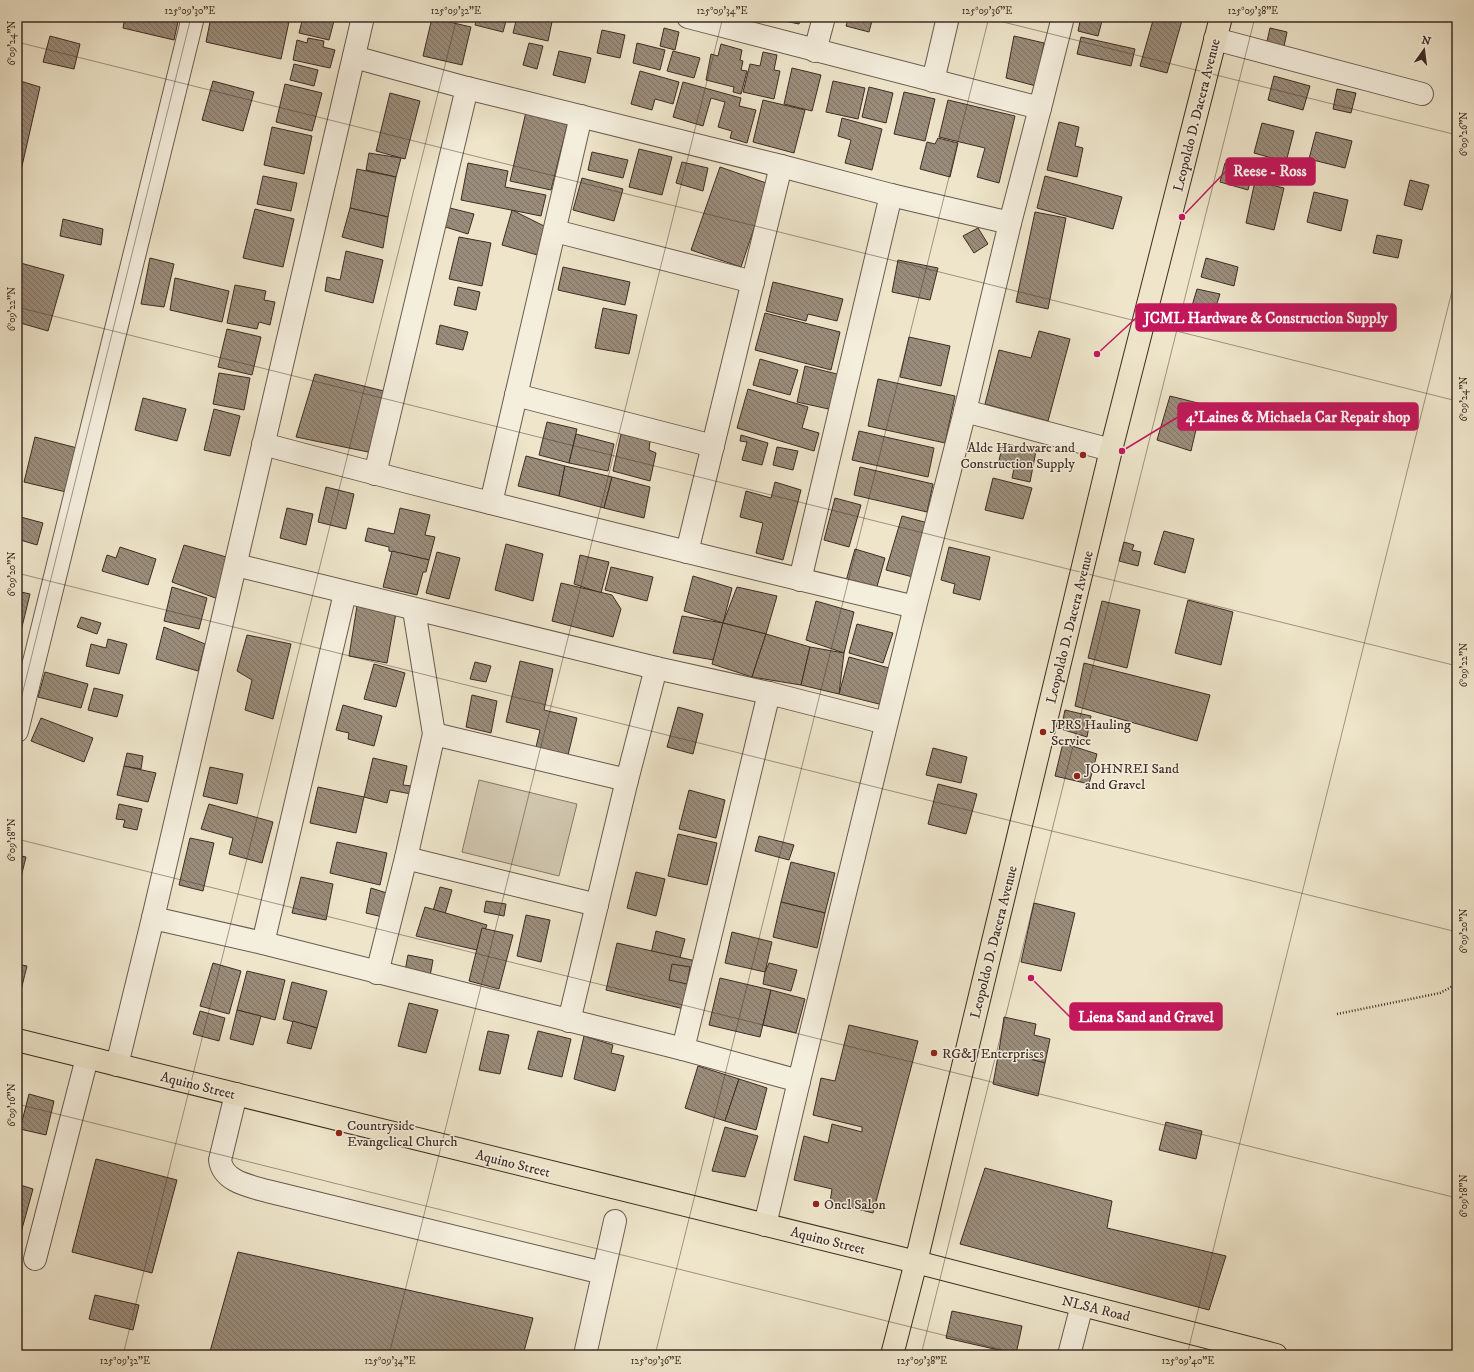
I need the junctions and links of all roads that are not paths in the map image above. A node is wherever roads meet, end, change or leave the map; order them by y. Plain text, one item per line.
1 (193, 17) edge
2 (363, 17) edge
3 (688, 17) edge
4 (824, 17) edge
5 (948, 17) edge
6 (1063, 17) edge
7 (1221, 17) edge
8 (1215, 39) junction
9 (815, 51) junction
10 (354, 57) junction
11 (933, 81) junction
12 (467, 88) junction
13 (1422, 94) dead end
14 (1040, 108) junction
15 (581, 116) junction
16 (781, 166) junction
17 (891, 195) junction
18 (1010, 223) junction
19 (554, 230) junction
20 (753, 282) junction
21 (516, 395) junction
22 (965, 411) junction
23 (264, 444) junction
24 (713, 446) junction
25 (1112, 450) junction
26 (375, 474) junction
27 (491, 502) junction
28 (687, 552) junction
29 (236, 565) junction
30 (800, 580) junction
31 (345, 593) junction
32 (915, 607) junction
33 (414, 610) junction
34 (656, 668) junction
35 (768, 693) junction
36 (886, 723) junction
37 (17, 731) edge
38 (434, 734) junction
39 (627, 780) junction
40 (406, 858) junction
41 (597, 905) junction
42 (153, 918) junction
43 (262, 943) junction
44 (377, 973) junction
45 (569, 1021) junction
46 (17, 1040) edge
47 (683, 1049) junction
48 (86, 1058) junction
49 (117, 1065) junction
50 (799, 1081) junction
51 (236, 1094) junction
52 (615, 1221) dead end
53 (766, 1225) junction
54 (35, 1259) dead end
55 (916, 1262) junction
56 (603, 1273) junction
57 (1082, 1305) junction
58 (1239, 1350) edge
59 (585, 1355) edge
60 (892, 1355) edge
61 (1069, 1355) edge
62 (1276, 1355) edge

1 - 37 street
2 - 10 street
3 - 9 street
4 - 9 street
5 - 11 street
6 - 14 street
7 - 8 main road, Leopoldo D. Dacera Avenue
8 - 13 street
8 - 25 main road, Leopoldo D. Dacera Avenue
9 - 11 street
10 - 12 street
10 - 23 street
11 - 14 street
12 - 15 street
12 - 26 street
14 - 18 street
15 - 16 street
15 - 19 street
16 - 17 street
16 - 20 street
17 - 18 street
17 - 30 street
18 - 22 street
19 - 20 street
19 - 21 street
20 - 24 street
21 - 24 street
21 - 27 street
22 - 25 street
22 - 32 street
23 - 26 street
23 - 29 street
24 - 28 street
25 - 55 main road, Leopoldo D. Dacera Avenue
26 - 27 street
27 - 28 street
28 - 30 street
29 - 31 street
29 - 42 street
30 - 32 street
31 - 33 street
31 - 43 street
32 - 36 street
33 - 34 street
33 - 38 street
34 - 35 street
34 - 39 street
35 - 36 street
35 - 47 street
36 - 50 street
38 - 39 street
38 - 40 street
39 - 41 street
40 - 41 street
40 - 44 street
41 - 45 street
42 - 43 street
42 - 49 street
43 - 44 street
44 - 45 street
45 - 47 street
46 - 48 main road, Aquino Street
47 - 50 street
48 - 49 main road, Aquino Street
48 - 54 street
49 - 51 main road, Aquino Street
50 - 53 street
51 - 53 main road, Aquino Street
51 - 56 street
52 - 56 street
53 - 55 main road, Aquino Street
55 - 57 main road, NLSA Road
55 - 60 main road, Leopoldo D. Dacera Avenue
56 - 59 street
57 - 58 main road, NLSA Road
57 - 61 street
58 - 62 main road, NLSA Road

